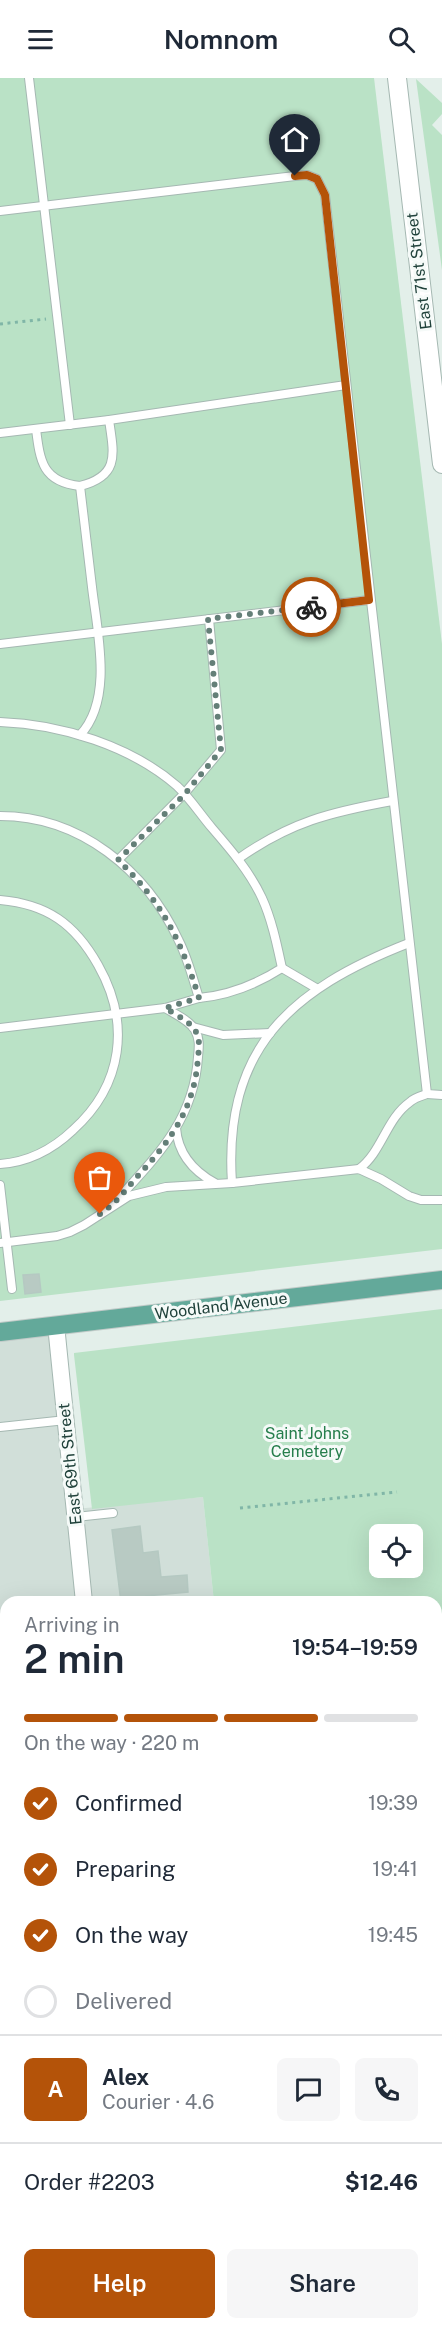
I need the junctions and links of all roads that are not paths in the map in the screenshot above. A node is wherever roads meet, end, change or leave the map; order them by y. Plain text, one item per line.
1 (28, 78) edge
2 (397, 78) edge
3 (44, 206) junction
4 (0, 211) edge
5 (346, 385) junction
6 (109, 420) junction
7 (70, 425) junction
8 (36, 429) junction
9 (0, 433) edge
10 (442, 464) edge
11 (80, 486) junction
12 (369, 600) junction
13 (208, 619) junction
14 (97, 633) junction
15 (0, 644) edge
16 (0, 722) edge
17 (80, 735) junction
18 (184, 795) junction
19 (392, 801) junction
20 (0, 816) edge
21 (238, 859) junction
22 (118, 860) junction
23 (0, 900) edge
24 (409, 943) junction
25 (282, 968) junction
26 (316, 988) junction
27 (199, 998) junction
28 (165, 1008) junction
29 (117, 1014) junction
30 (193, 1027) junction
31 (0, 1028) edge
32 (270, 1033) junction
33 (427, 1094) junction
34 (442, 1095) edge
35 (176, 1128) junction
36 (0, 1164) edge
37 (359, 1169) junction
38 (232, 1183) junction
39 (215, 1184) junction
40 (0, 1185) edge
41 (442, 1200) edge
42 (110, 1208) junction
43 (3, 1243) edge
44 (442, 1280) edge
45 (12, 1289) dead end
46 (56, 1325) junction
47 (0, 1332) edge
48 (66, 1420) junction
49 (0, 1426) edge
50 (113, 1513) dead end
51 (76, 1517) junction
52 (83, 1596) edge

1 - 3 lane
2 - 10 street, East 71st Street
3 - 4 lane
3 - 5 lane
3 - 7 lane
5 - 6 lane
5 - 12 lane
6 - 7 lane
6 - 11 lane
7 - 8 lane
8 - 9 lane
8 - 11 lane
11 - 14 lane
12 - 13 lane
12 - 19 lane
13 - 14 lane
13 - 18 lane
14 - 15 lane
14 - 17 lane
16 - 17 lane
17 - 18 lane
18 - 21 lane
18 - 22 lane
19 - 21 lane
19 - 24 lane
20 - 22 lane
21 - 25 lane
22 - 27 lane
23 - 29 lane
24 - 26 lane
24 - 33 lane
25 - 26 lane
25 - 27 lane
26 - 32 lane
27 - 28 lane
28 - 29 lane
28 - 30 lane
29 - 31 lane
29 - 36 lane
30 - 32 lane
30 - 35 lane
32 - 38 lane
33 - 34 lane
33 - 37 lane
35 - 39 lane
35 - 42 lane
37 - 38 lane
37 - 41 lane
38 - 39 lane
39 - 42 lane
40 - 43 lane
42 - 43 lane
43 - 45 lane
44 - 46 main road, Woodland Avenue
46 - 47 main road, Woodland Avenue
46 - 48 street, East 69th Street
48 - 49 lane
48 - 51 street, East 69th Street
50 - 51 lane
51 - 52 street, East 69th Street

